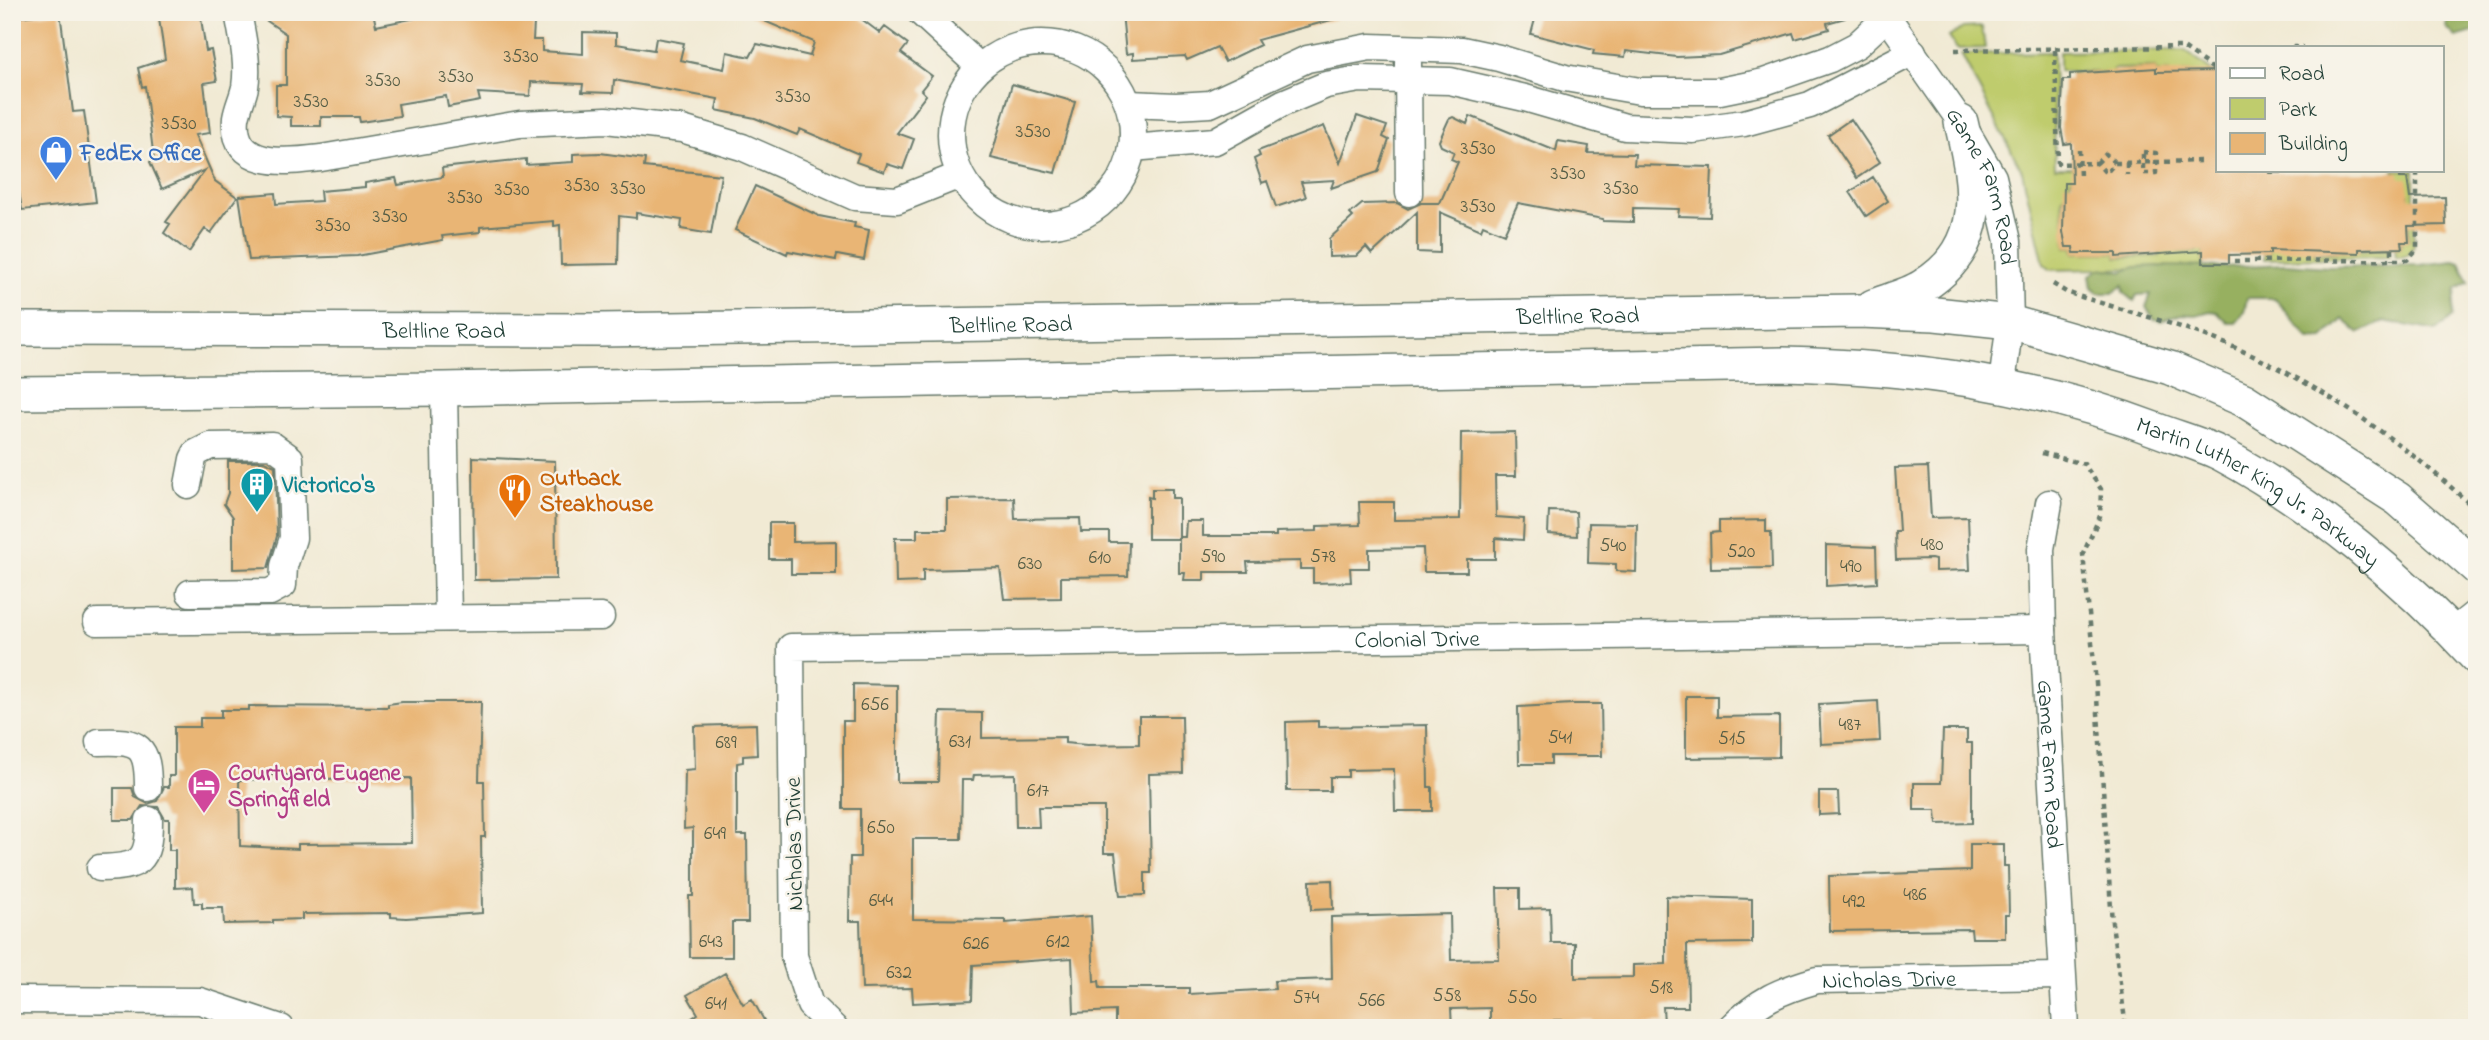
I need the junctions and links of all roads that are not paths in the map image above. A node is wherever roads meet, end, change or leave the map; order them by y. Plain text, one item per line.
1 (238, 12) edge
2 (920, 12) edge
3 (1885, 14) edge
4 (1409, 48) junction
5 (1913, 52) junction
6 (980, 67) junction
7 (1406, 79) junction
8 (1129, 104) junction
9 (1961, 122) junction
10 (1132, 148) junction
11 (960, 175) junction
12 (1409, 194) dead end
13 (1860, 311) junction
14 (2011, 322) junction
15 (12, 329) edge
16 (2002, 384) junction
17 (444, 390) junction
18 (12, 393) edge
19 (188, 485) dead end
20 (2049, 503) dead end
21 (2477, 568) edge
22 (190, 593) dead end
23 (601, 617) dead end
24 (448, 618) junction
25 (97, 622) dead end
26 (2464, 622) edge
27 (2043, 629) junction
28 (791, 647) joint
29 (2477, 658) edge
30 (99, 743) dead end
31 (148, 788) dead end
32 (149, 820) dead end
33 (100, 868) dead end
34 (2062, 976) junction
35 (12, 1000) edge
36 (250, 1022) edge
37 (281, 1028) edge
38 (834, 1028) edge
39 (1731, 1028) edge
40 (2066, 1028) edge

1 - 11 street
2 - 6 street
3 - 4 street
3 - 5 street, Game Farm Road
4 - 7 street
4 - 8 street
5 - 7 street
5 - 9 street, Game Farm Road
6 - 8 street
6 - 11 street
7 - 10 street
7 - 12 street
8 - 10 street
9 - 13 main road
9 - 14 street, Game Farm Road
10 - 11 street
13 - 14 main road, Beltline Road
13 - 15 main road, Beltline Road
14 - 16 street, Game Farm Road
14 - 21 main road
16 - 17 main road
16 - 26 main road, Martin Luther King Jr. Parkway
17 - 18 main road
17 - 24 street
19 - 22 street
20 - 27 street, Game Farm Road
23 - 24 street
24 - 25 street
26 - 29 main road, Martin Luther King Jr. Parkway
27 - 28 street, Colonial Drive
27 - 34 street, Game Farm Road
28 - 38 street, Nicholas Drive
30 - 31 street
32 - 33 street
34 - 39 street, Nicholas Drive
34 - 40 street, Game Farm Road
35 - 36 street
36 - 37 street

